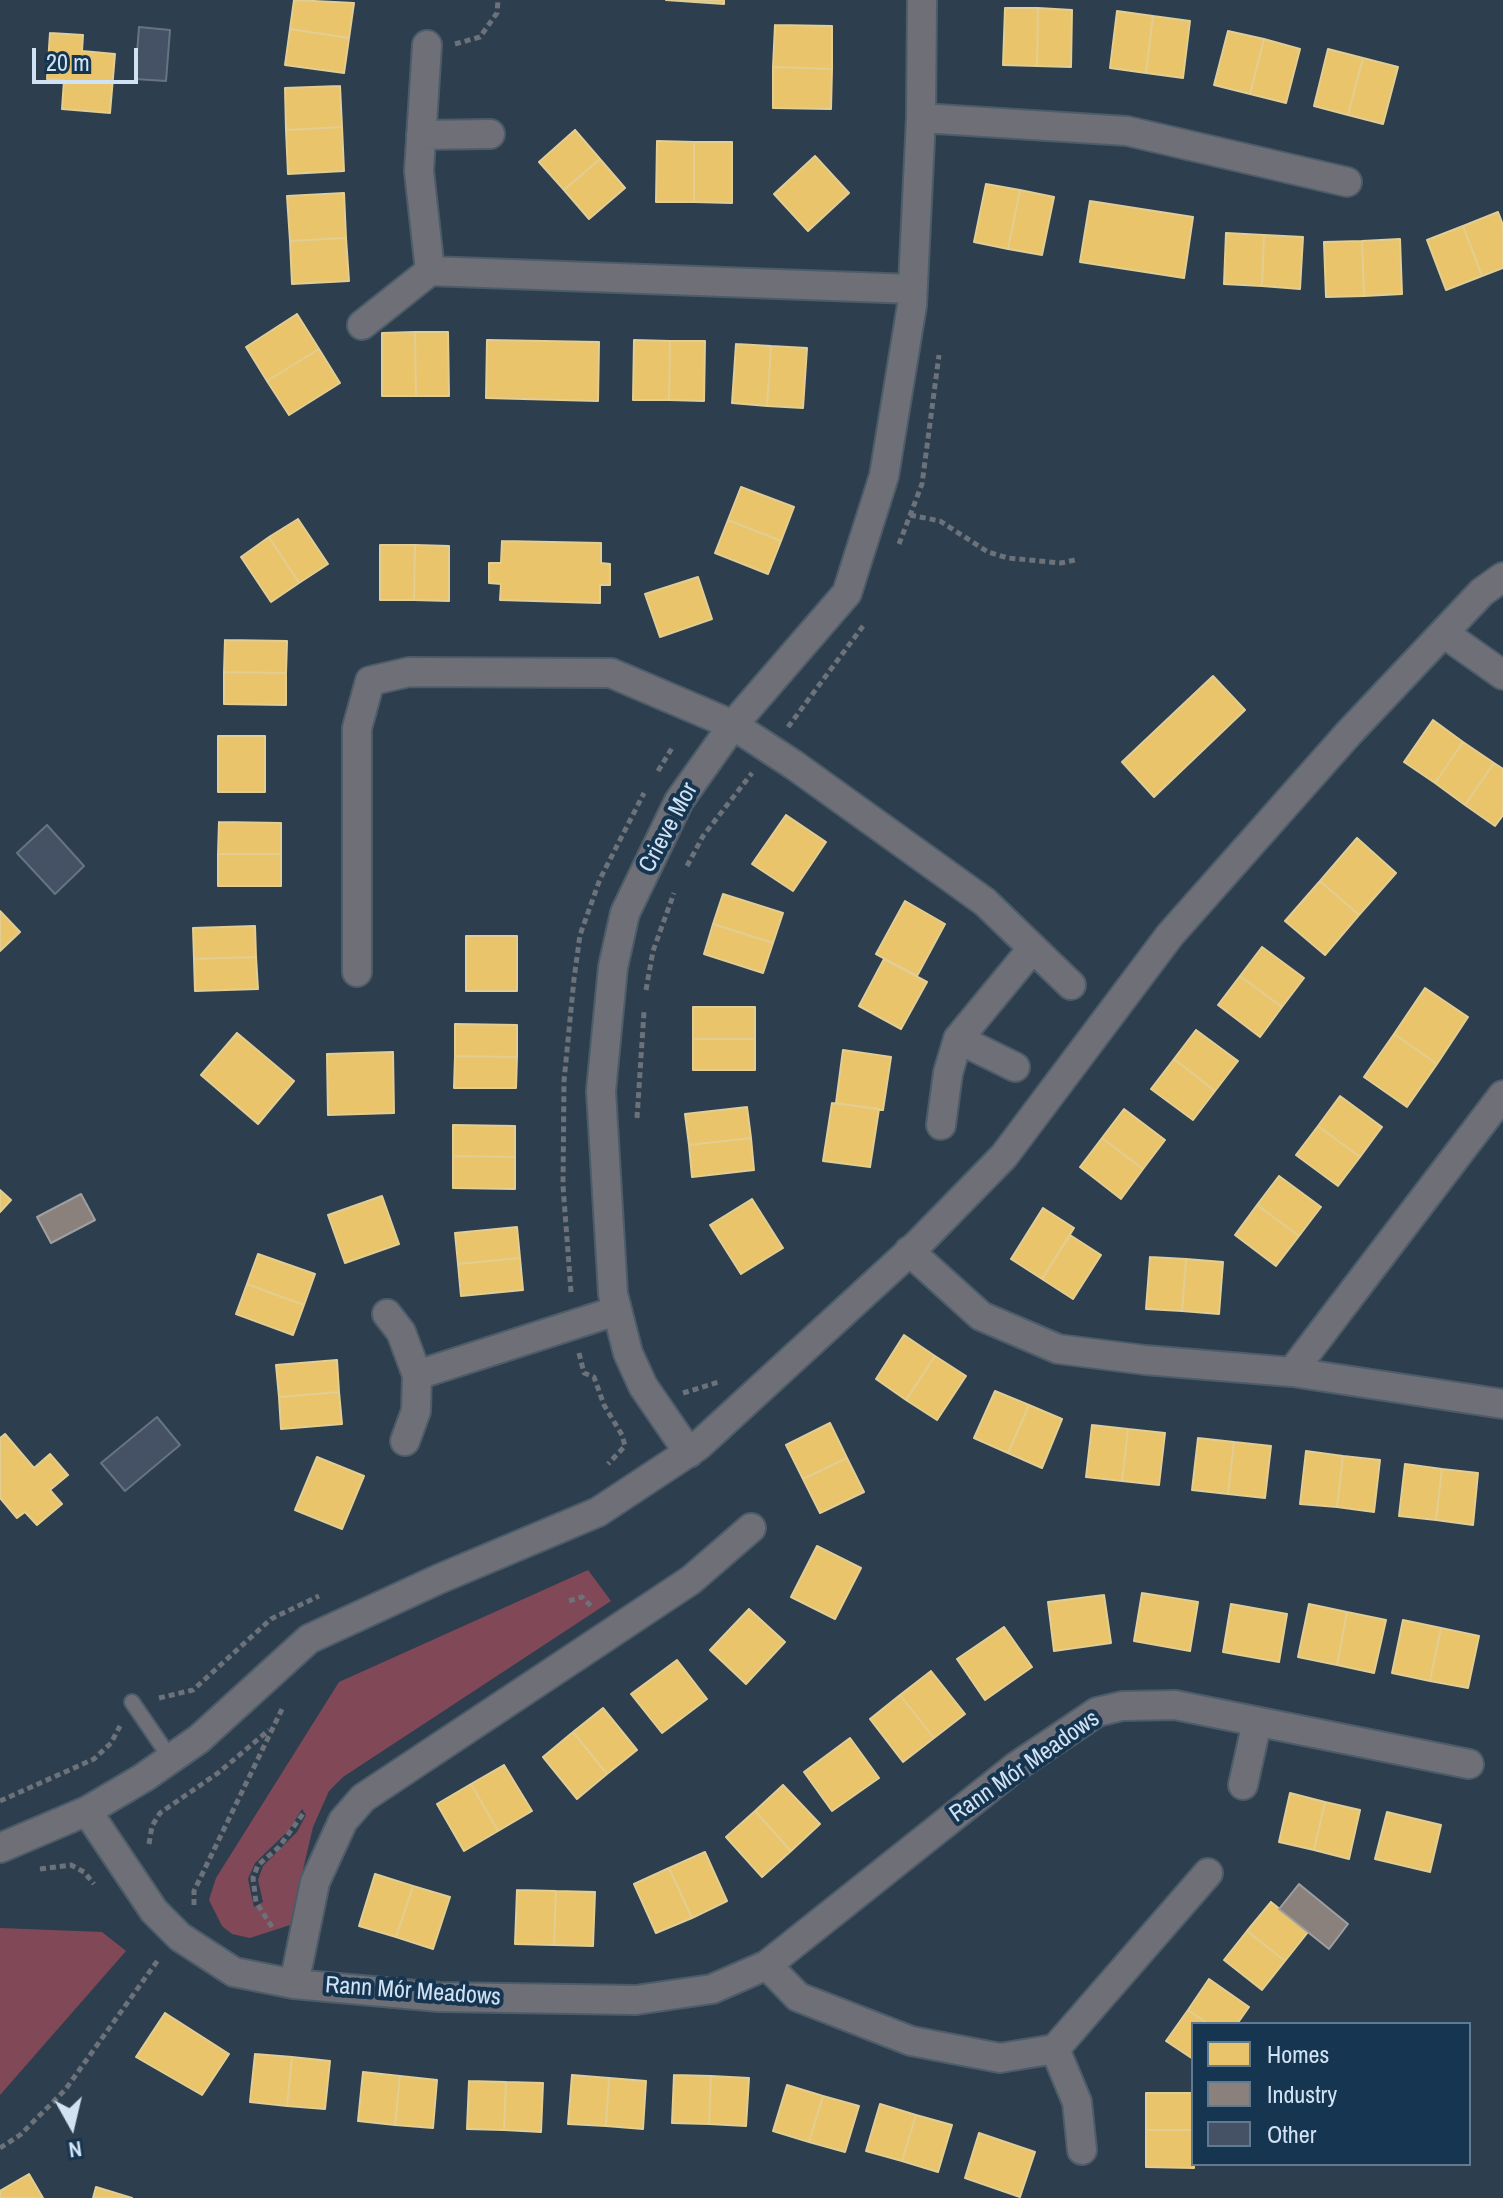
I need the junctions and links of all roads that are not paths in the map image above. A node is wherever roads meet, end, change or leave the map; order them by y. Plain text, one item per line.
1 (922, 0) edge
2 (427, 45) road end
3 (921, 118) junction
4 (490, 134) dead end
5 (421, 135) junction
6 (1347, 182) dead end
7 (430, 271) junction
8 (912, 289) junction
9 (362, 325) dead end
10 (1503, 577) edge
11 (1445, 634) junction
12 (1503, 675) edge
13 (733, 725) junction
14 (1033, 948) junction
15 (357, 972) dead end
16 (1071, 985) dead end
17 (958, 1039) junction
18 (1015, 1067) dead end
19 (1503, 1095) edge
20 (941, 1125) dead end
21 (909, 1251) junction
22 (616, 1311) junction
23 (387, 1314) dead end
24 (1292, 1372) junction
25 (417, 1375) junction
26 (1503, 1404) edge
27 (405, 1441) dead end
28 (689, 1453) junction
29 (751, 1528) dead end
30 (132, 1702) dead end
31 (1257, 1722) junction
32 (171, 1759) junction
33 (1469, 1764) dead end
34 (1243, 1785) dead end
35 (87, 1811) junction
36 (0, 1848) edge
37 (1208, 1873) dead end
38 (767, 1965) junction
39 (294, 1984) junction
40 (1055, 2049) junction
41 (1082, 2150) dead end

1 - 3 street, Crieve Mor
2 - 5 street
3 - 6 street
3 - 8 street, Crieve Mor
4 - 5 street
5 - 7 street
7 - 8 street
7 - 9 street
8 - 13 street, Crieve Mor
10 - 11 street
11 - 12 street
11 - 21 street
13 - 14 street
13 - 15 street
13 - 22 street, Crieve Mor
14 - 16 street
14 - 17 street
17 - 18 street
17 - 20 street
19 - 24 street
21 - 24 street
21 - 28 street
22 - 25 street
22 - 28 street, Crieve Mor
23 - 25 street
24 - 26 street
25 - 27 street
28 - 32 street
29 - 39 street, Rann Mór Meadows
30 - 32 lane
31 - 33 street, Rann Mór Meadows
31 - 34 street
31 - 38 street, Rann Mór Meadows
32 - 35 street
35 - 36 street
35 - 39 street, Rann Mór Meadows
37 - 40 street
38 - 39 street, Rann Mór Meadows
38 - 40 street
40 - 41 street

